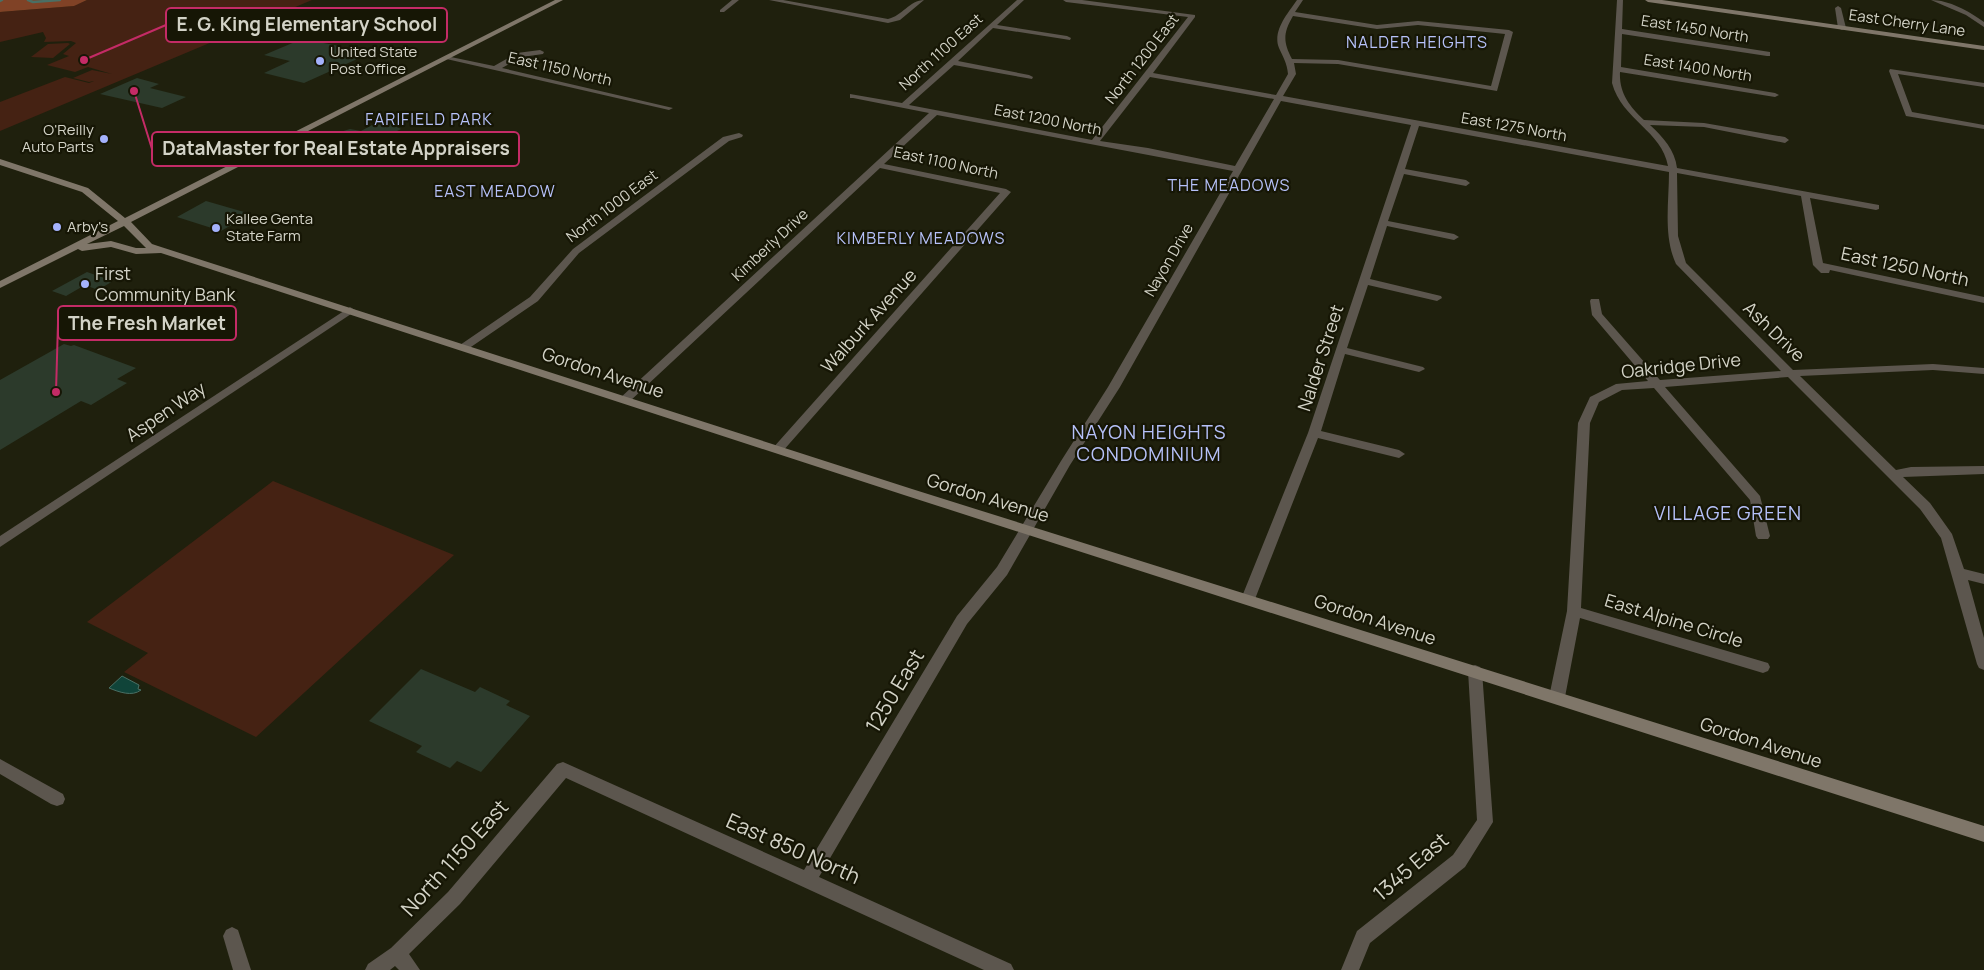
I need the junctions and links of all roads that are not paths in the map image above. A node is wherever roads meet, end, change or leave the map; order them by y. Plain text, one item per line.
1 (560, 0) edge
2 (736, 0) edge
3 (772, 0) edge
4 (921, 0) edge
5 (1021, 0) edge
6 (1066, 0) edge
7 (1300, 0) edge
8 (1620, 0) edge
9 (1648, 0) edge
10 (1934, 0) edge
11 (1838, 8) dead end
12 (722, 11) dead end
13 (1292, 14) junction
14 (1984, 25) edge
15 (991, 26) junction
16 (1842, 28) junction
17 (1619, 31) junction
18 (1067, 38) dead end
19 (1984, 48) edge
20 (540, 52) dead end
21 (1767, 54) dead end
22 (446, 58) junction
23 (1291, 61) junction
24 (952, 62) junction
25 (494, 69) junction
26 (1616, 69) junction
27 (1148, 74) junction
28 (1029, 77) dead end
29 (1984, 85) edge
30 (1774, 95) dead end
31 (853, 96) dead end
32 (1278, 98) junction
33 (903, 106) junction
34 (668, 108) dead end
35 (935, 112) junction
36 (1644, 122) junction
37 (1416, 123) junction
38 (1984, 127) edge
39 (739, 135) dead end
40 (1785, 140) dead end
41 (1094, 143) junction
42 (0, 162) edge
43 (879, 165) junction
44 (1237, 169) junction
45 (1673, 170) junction
46 (1401, 171) junction
47 (1466, 183) dead end
48 (1006, 192) joint
49 (1805, 194) junction
50 (1876, 207) dead end
51 (124, 221) junction
52 (1384, 223) junction
53 (1454, 237) dead end
54 (165, 251) junction
55 (65, 252) junction
56 (1818, 266) junction
57 (1832, 277) dead end
58 (1364, 281) junction
59 (0, 285) edge
60 (1437, 298) dead end
61 (1984, 300) edge
62 (1595, 301) dead end
63 (350, 310) junction
64 (464, 347) junction
65 (1342, 350) junction
66 (1419, 369) dead end
67 (1984, 371) edge
68 (1791, 374) junction
69 (1657, 384) junction
70 (625, 399) junction
71 (1314, 433) junction
72 (778, 450) junction
73 (1399, 454) dead end
74 (1984, 470) edge
75 (1895, 474) junction
76 (1027, 529) junction
77 (1763, 536) dead end
78 (0, 542) edge
79 (1959, 573) junction
80 (1984, 579) edge
81 (1248, 600) junction
82 (1574, 611) junction
83 (1984, 664) edge
84 (1763, 667) dead end
85 (1475, 671) junction
86 (1557, 697) junction
87 (0, 766) edge
88 (563, 769) joint
89 (57, 799) dead end
90 (1984, 834) edge
91 (808, 880) junction
92 (232, 936) dead end
93 (397, 954) junction
94 (242, 970) edge
95 (374, 970) edge
96 (411, 970) edge
97 (1005, 970) edge
98 (1350, 970) edge

1 - 22 main road
2 - 12 street
3 - 4 street
5 - 15 street, North 1100 East
6 - 27 street, North 1200 East
7 - 13 street
8 - 17 street, Ash Drive
9 - 16 main road, East Cherry Lane
10 - 14 street
11 - 16 street
13 - 23 street
13 - 23 street
15 - 18 street
15 - 24 street, North 1100 East
16 - 19 main road, East Cherry Lane
17 - 21 street, East 1450 North
17 - 26 street, Ash Drive
20 - 25 street
22 - 25 street, East 1150 North
22 - 51 main road
23 - 32 street, Nayon Drive
24 - 28 street
24 - 33 street, North 1100 East
25 - 34 street, East 1150 North
26 - 30 street, East 1400 North
26 - 36 street, Ash Drive
27 - 32 street, East 1275 North
27 - 41 street, North 1200 East
29 - 38 street
31 - 33 street, East 1200 North
32 - 37 street, East 1275 North
32 - 44 street, Nayon Drive
33 - 35 street, East 1200 North
35 - 41 street, East 1200 North
35 - 43 street, Kimberly Drive
36 - 40 street
36 - 45 street, Ash Drive
37 - 45 street, East 1275 North
37 - 46 street, Nalder Street
39 - 64 street, North 1000 East
41 - 44 street, East 1200 North
42 - 51 main road, Gordon Avenue
43 - 48 street, East 1100 North
43 - 70 street, Kimberly Drive
44 - 76 street, Nayon Drive
45 - 49 street, East 1275 North
45 - 68 street, Ash Drive
46 - 47 street
46 - 52 street, Nalder Street
48 - 72 street, Walburk Avenue
49 - 50 street, East 1275 North
49 - 56 street
51 - 54 main road, Gordon Avenue
51 - 55 main road
52 - 53 street
52 - 58 street, Nalder Street
54 - 55 main road
54 - 63 main road, Gordon Avenue
55 - 59 main road
56 - 57 street
56 - 61 street, East 1250 North
58 - 60 street
58 - 65 street, Nalder Street
62 - 69 street
63 - 64 main road, Gordon Avenue
63 - 78 street, Aspen Way
64 - 70 main road, Gordon Avenue
65 - 66 street
65 - 71 street, Nalder Street
67 - 68 street, Oakridge Drive
68 - 69 street, Oakridge Drive
68 - 75 street, Ash Drive
69 - 77 street
69 - 82 street, Oakridge Drive
70 - 72 main road, Gordon Avenue
71 - 73 street
71 - 81 street, Nalder Street
72 - 76 main road, Gordon Avenue
74 - 75 street
75 - 79 street, Ash Drive
76 - 81 main road, Gordon Avenue
76 - 91 street, 1250 East
79 - 80 street
79 - 83 street, Ash Drive
81 - 85 main road, Gordon Avenue
82 - 84 street, East Alpine Circle
82 - 86 street, Oakridge Drive
85 - 86 main road, Gordon Avenue
85 - 98 street, 1345 East
86 - 90 main road, Gordon Avenue
87 - 89 street
88 - 91 street, East 850 North
88 - 93 street, North 1150 East
91 - 97 street, East 850 North
92 - 94 street
93 - 95 street, North 1150 East
93 - 96 street

